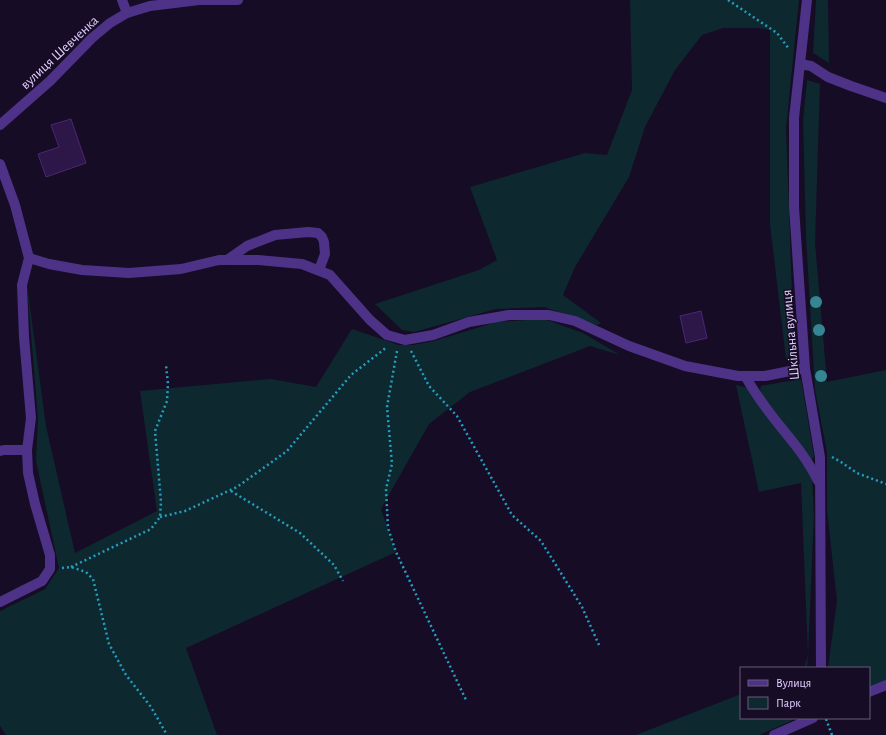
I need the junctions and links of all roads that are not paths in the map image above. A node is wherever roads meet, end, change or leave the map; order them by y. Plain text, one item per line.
1 (122, 0) edge
2 (238, 0) edge
3 (807, 0) edge
4 (127, 13) junction
5 (800, 64) junction
6 (886, 98) edge
7 (0, 125) edge
8 (0, 164) edge
9 (29, 258) junction
10 (227, 260) junction
11 (319, 270) junction
12 (805, 368) junction
13 (745, 376) junction
14 (27, 450) junction
15 (0, 451) edge
16 (819, 482) junction
17 (0, 602) edge
18 (820, 667) edge
19 (886, 685) edge
20 (870, 692) edge
21 (812, 719) edge
22 (774, 735) edge

1 - 4 street
2 - 4 street, вулиця Шевченка
3 - 5 street, Шкільна вулиця
4 - 7 street, вулиця Шевченка
5 - 6 street
5 - 12 street, Шкільна вулиця
8 - 9 street
9 - 10 street
9 - 14 street
10 - 11 street
10 - 11 street
11 - 13 street
12 - 13 street
12 - 16 street, Шкільна вулиця
13 - 16 street
14 - 15 street
14 - 17 street
16 - 18 street, Шкільна вулиця
19 - 20 street
21 - 22 street

